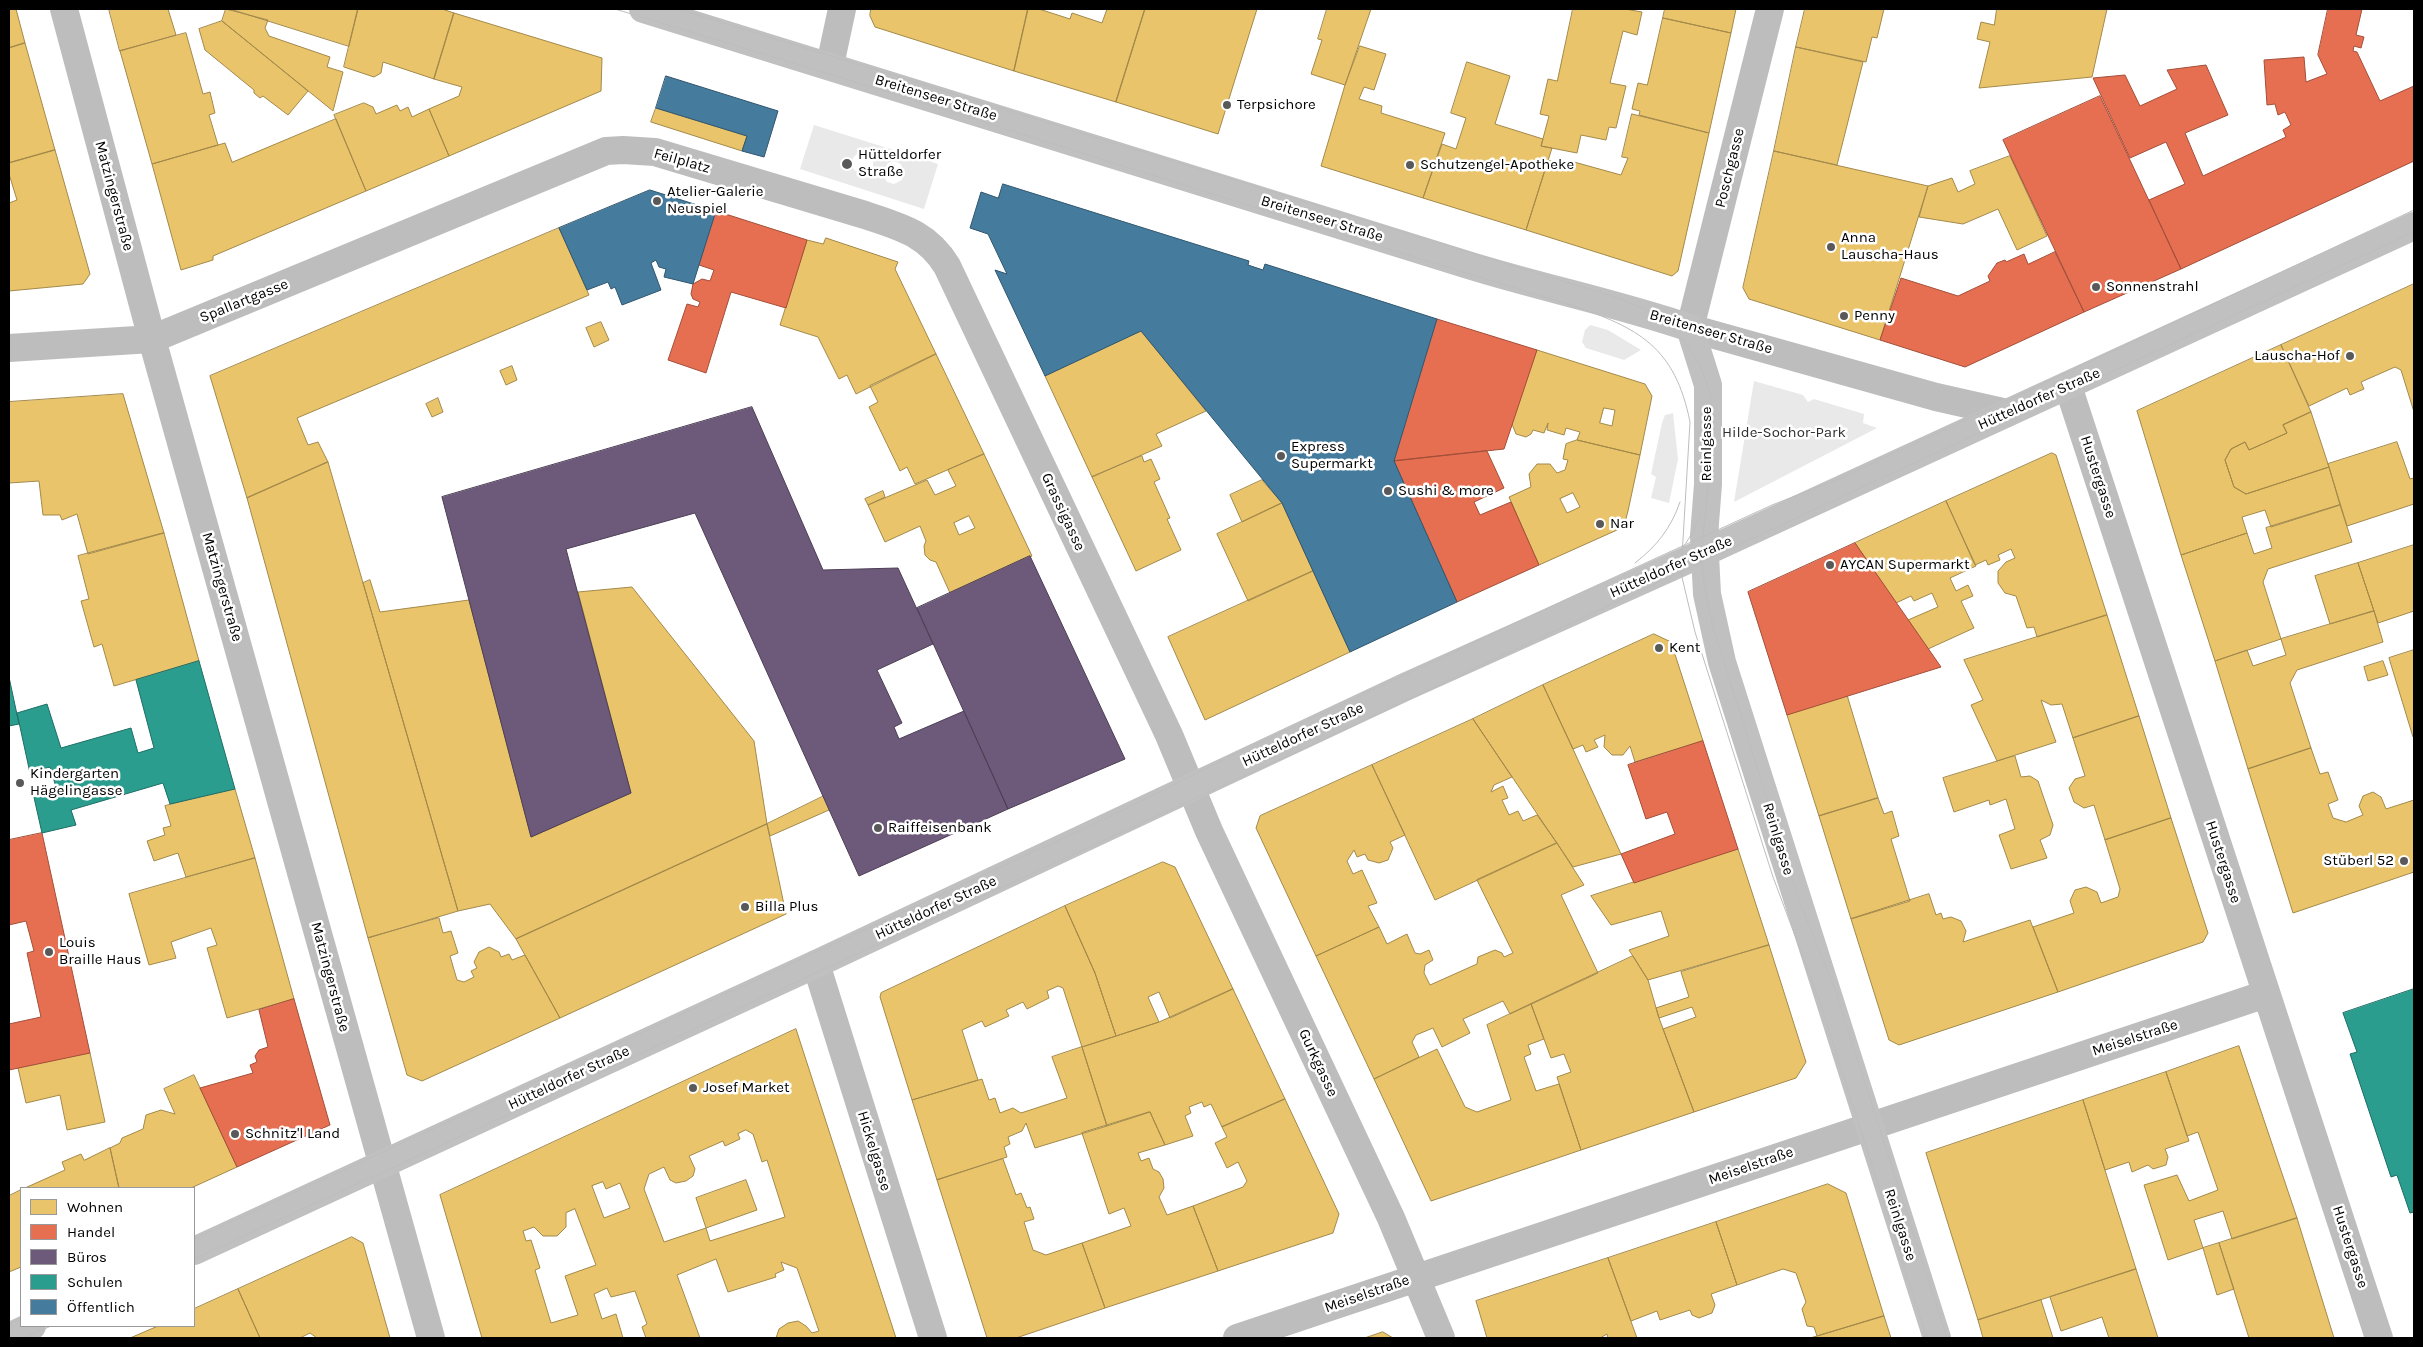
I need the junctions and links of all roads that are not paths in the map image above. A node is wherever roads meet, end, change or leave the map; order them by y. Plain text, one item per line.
1 (64, 9) edge
2 (642, 9) edge
3 (842, 9) edge
4 (1770, 9) edge
5 (830, 65) junction
6 (468, 209) joint
7 (2414, 226) edge
8 (927, 241) joint
9 (1690, 328) junction
10 (152, 339) junction
11 (9, 348) edge
12 (2068, 386) junction
13 (2007, 413) junction
14 (1704, 552) junction
15 (1190, 789) junction
16 (816, 964) junction
17 (2266, 994) junction
18 (1869, 1127) junction
19 (381, 1164) junction
20 (195, 1251) edge
21 (1417, 1277) junction
22 (30, 1327) edge
23 (9, 1336) edge
24 (431, 1338) edge
25 (933, 1338) edge
26 (1237, 1338) edge
27 (1441, 1338) edge
28 (1937, 1338) edge
29 (2379, 1338) edge

1 - 10 street, Matzingerstraße
2 - 5 main road, Breitenseer Straße
3 - 5 street
4 - 9 street, Poschgasse
5 - 9 main road, Breitenseer Straße
6 - 8 street, Feilplatz
6 - 10 street, Spallartgasse
7 - 12 main road, Hütteldorfer Straße
8 - 15 street, Grassigasse
9 - 13 street, Breitenseer Straße
9 - 14 main road, Reinlgasse
10 - 11 street, Spallartgasse
10 - 19 street, Matzingerstraße
12 - 13 main road, Hütteldorfer Straße
12 - 17 street, Hustergasse
13 - 14 main road, Hütteldorfer Straße
14 - 15 main road, Hütteldorfer Straße
14 - 18 main road, Reinlgasse
15 - 16 main road, Hütteldorfer Straße
15 - 21 street, Gurkgasse
16 - 19 main road, Hütteldorfer Straße
16 - 25 street, Hickelgasse
17 - 18 street, Meiselstraße
17 - 29 street, Hustergasse
18 - 21 street, Meiselstraße
18 - 28 main road, Reinlgasse
19 - 20 main road, Hütteldorfer Straße
19 - 24 street, Matzingerstraße
21 - 26 street, Meiselstraße
21 - 27 street, Gurkgasse
22 - 23 main road

